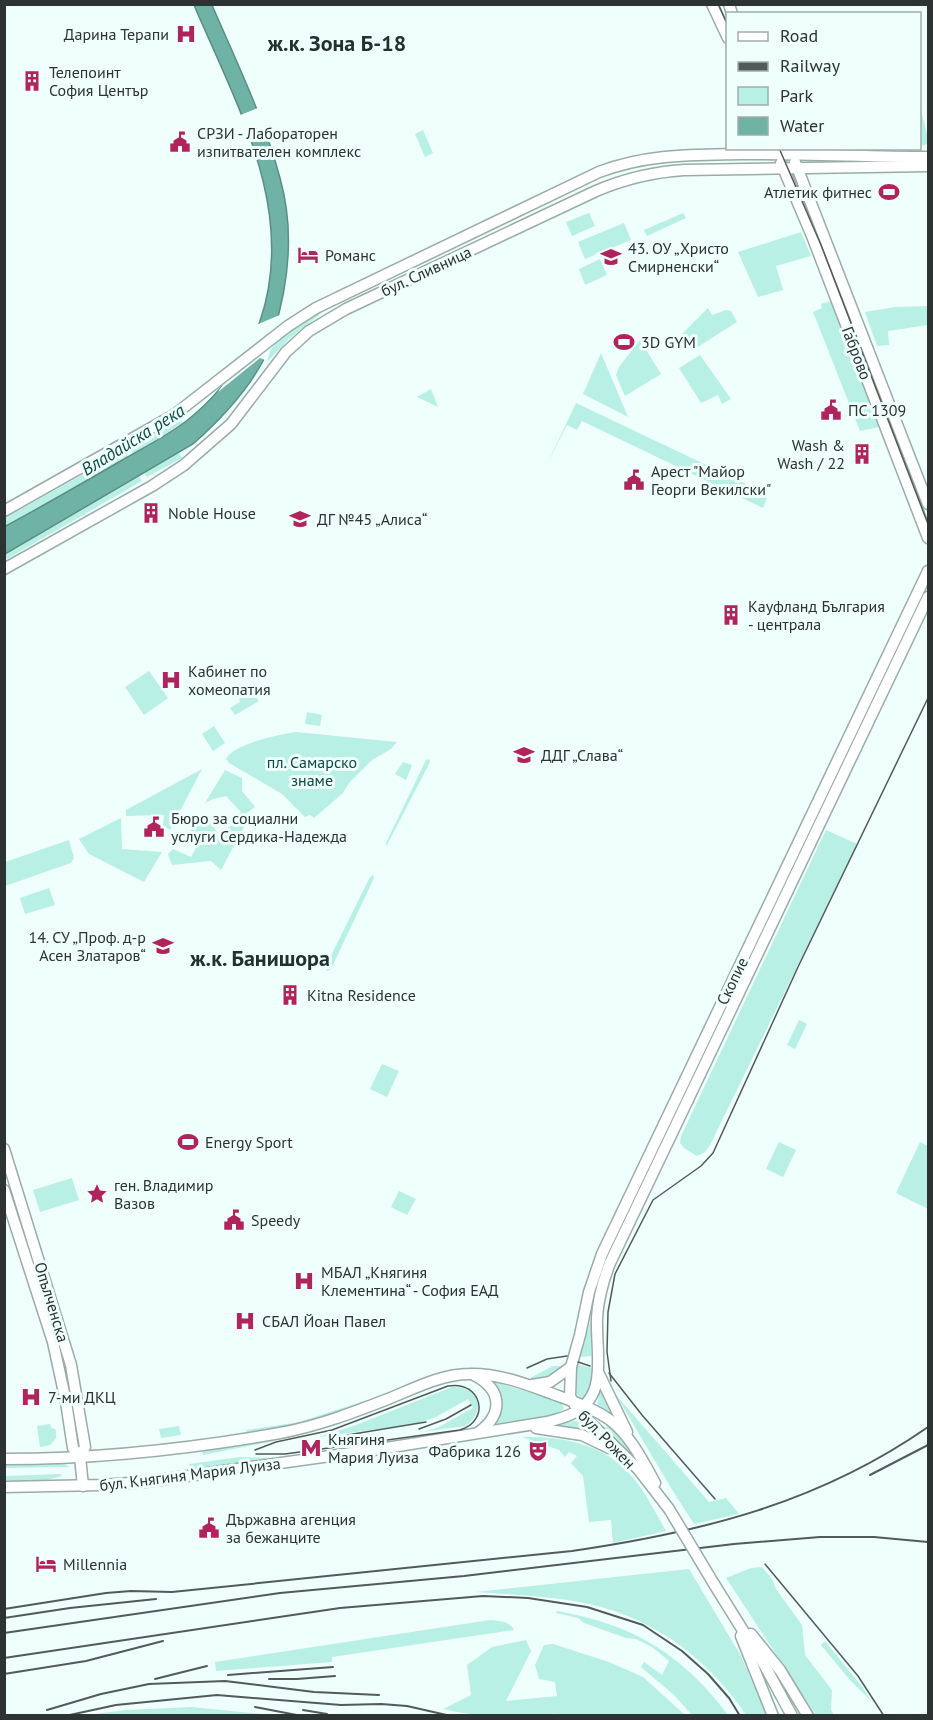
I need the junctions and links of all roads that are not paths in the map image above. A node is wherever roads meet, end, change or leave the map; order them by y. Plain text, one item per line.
1 (712, 4) edge
2 (726, 34) edge
3 (776, 151) edge
4 (790, 151) edge
5 (928, 157) edge
6 (928, 166) edge
7 (783, 168) junction
8 (798, 168) junction
9 (928, 504) edge
10 (4, 511) edge
11 (928, 538) edge
12 (4, 569) edge
13 (928, 571) edge
14 (928, 597) edge
15 (4, 1149) edge
16 (4, 1190) edge
17 (571, 1367) junction
18 (471, 1374) junction
19 (599, 1374) junction
20 (525, 1385) junction
21 (578, 1406) junction
22 (512, 1428) junction
23 (478, 1432) junction
24 (80, 1457) junction
25 (4, 1459) edge
26 (637, 1462) junction
27 (83, 1486) junction
28 (4, 1487) edge
29 (730, 1608) junction
30 (773, 1716) edge
31 (792, 1716) edge
32 (808, 1716) edge

1 - 2 main road
3 - 4 main road, бул. Сливница
3 - 7 main road, Габрово
3 - 10 main road, бул. Сливница
4 - 5 main road, бул. Сливница
4 - 8 main road, Габрово
6 - 8 main road, бул. Сливница
7 - 8 main road, бул. Сливница
7 - 11 main road, Габрово
7 - 12 main road, бул. Сливница
8 - 9 main road, Габрово
13 - 17 main road, Скопие
14 - 19 main road, Скопие
15 - 24 main road, Опълченска
16 - 24 main road, Опълченска
17 - 20 main road
17 - 21 main road, Скопие
18 - 20 main road, бул. Княгиня Мария Луиза
18 - 23 main road
18 - 24 main road, бул. Княгиня Мария Луиза
19 - 21 main road, Скопие
19 - 26 main road
20 - 21 main road, бул. Княгиня Мария Луиза
21 - 22 main road, бул. Княгиня Мария Луиза
21 - 26 main road, бул. Рожен
21 - 26 main road, бул. Рожен
22 - 23 main road, бул. Княгиня Мария Луиза
22 - 26 main road
23 - 27 main road, бул. Княгиня Мария Луиза
24 - 25 main road, бул. Княгиня Мария Луиза
24 - 27 main road, Опълченска
26 - 29 main road, бул. Рожен, bridge
27 - 28 main road, бул. Княгиня Мария Луиза
29 - 30 main road, бул. Рожен
29 - 31 main road, бул. Рожен
29 - 32 main road, бул. Рожен

